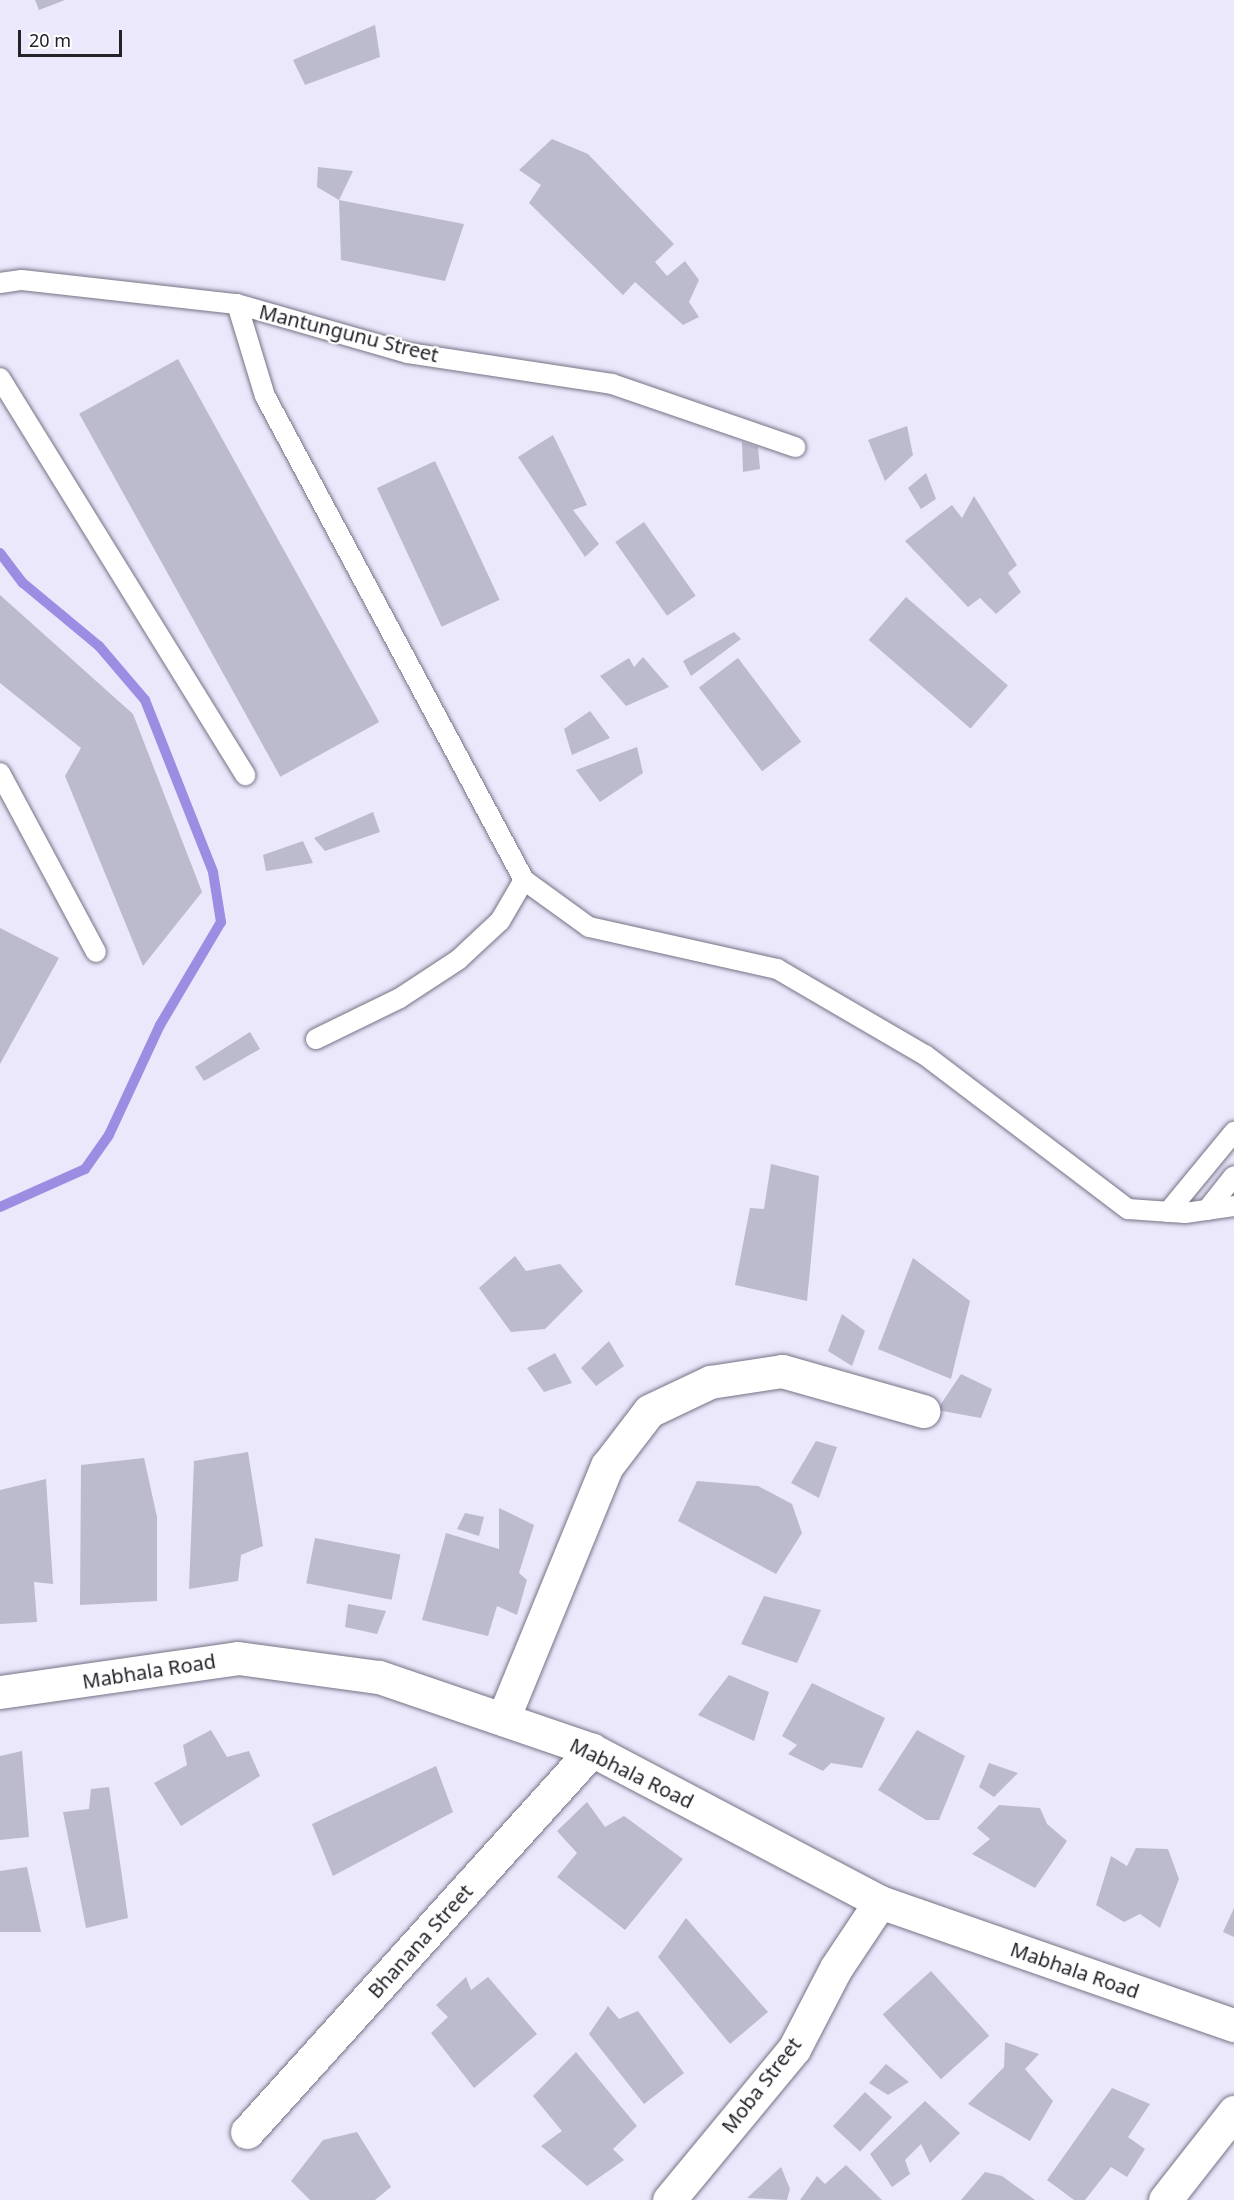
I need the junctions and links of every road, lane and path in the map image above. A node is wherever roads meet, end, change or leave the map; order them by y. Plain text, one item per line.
1 (0, 284) edge
2 (237, 304) junction
3 (0, 378) edge
4 (795, 447) dead end
5 (0, 773) edge
6 (245, 775) dead end
7 (524, 880) junction
8 (96, 952) dead end
9 (316, 1039) dead end
10 (1234, 1132) edge
11 (1234, 1176) edge
12 (1234, 1206) edge
13 (1207, 1210) junction
14 (1168, 1212) junction
15 (922, 1411) dead end
16 (0, 1692) edge
17 (502, 1719) junction
18 (592, 1750) junction
19 (880, 1902) junction
20 (1234, 2025) edge
21 (1234, 2112) edge
22 (247, 2132) dead end
23 (669, 2200) edge
24 (1165, 2200) edge

1 - 2 lane, Mantungunu Street
2 - 4 lane, Mantungunu Street
2 - 7 lane
3 - 6 lane
5 - 8 lane
7 - 9 lane
7 - 14 lane
10 - 14 lane
11 - 13 lane
12 - 13 lane
13 - 14 lane
15 - 17 street
16 - 17 street, Mabhala Road
17 - 18 street, Mabhala Road
18 - 19 street, Mabhala Road
18 - 22 street, Bhanana Street
19 - 20 street, Mabhala Road
19 - 23 street, Moba Street
21 - 24 street

